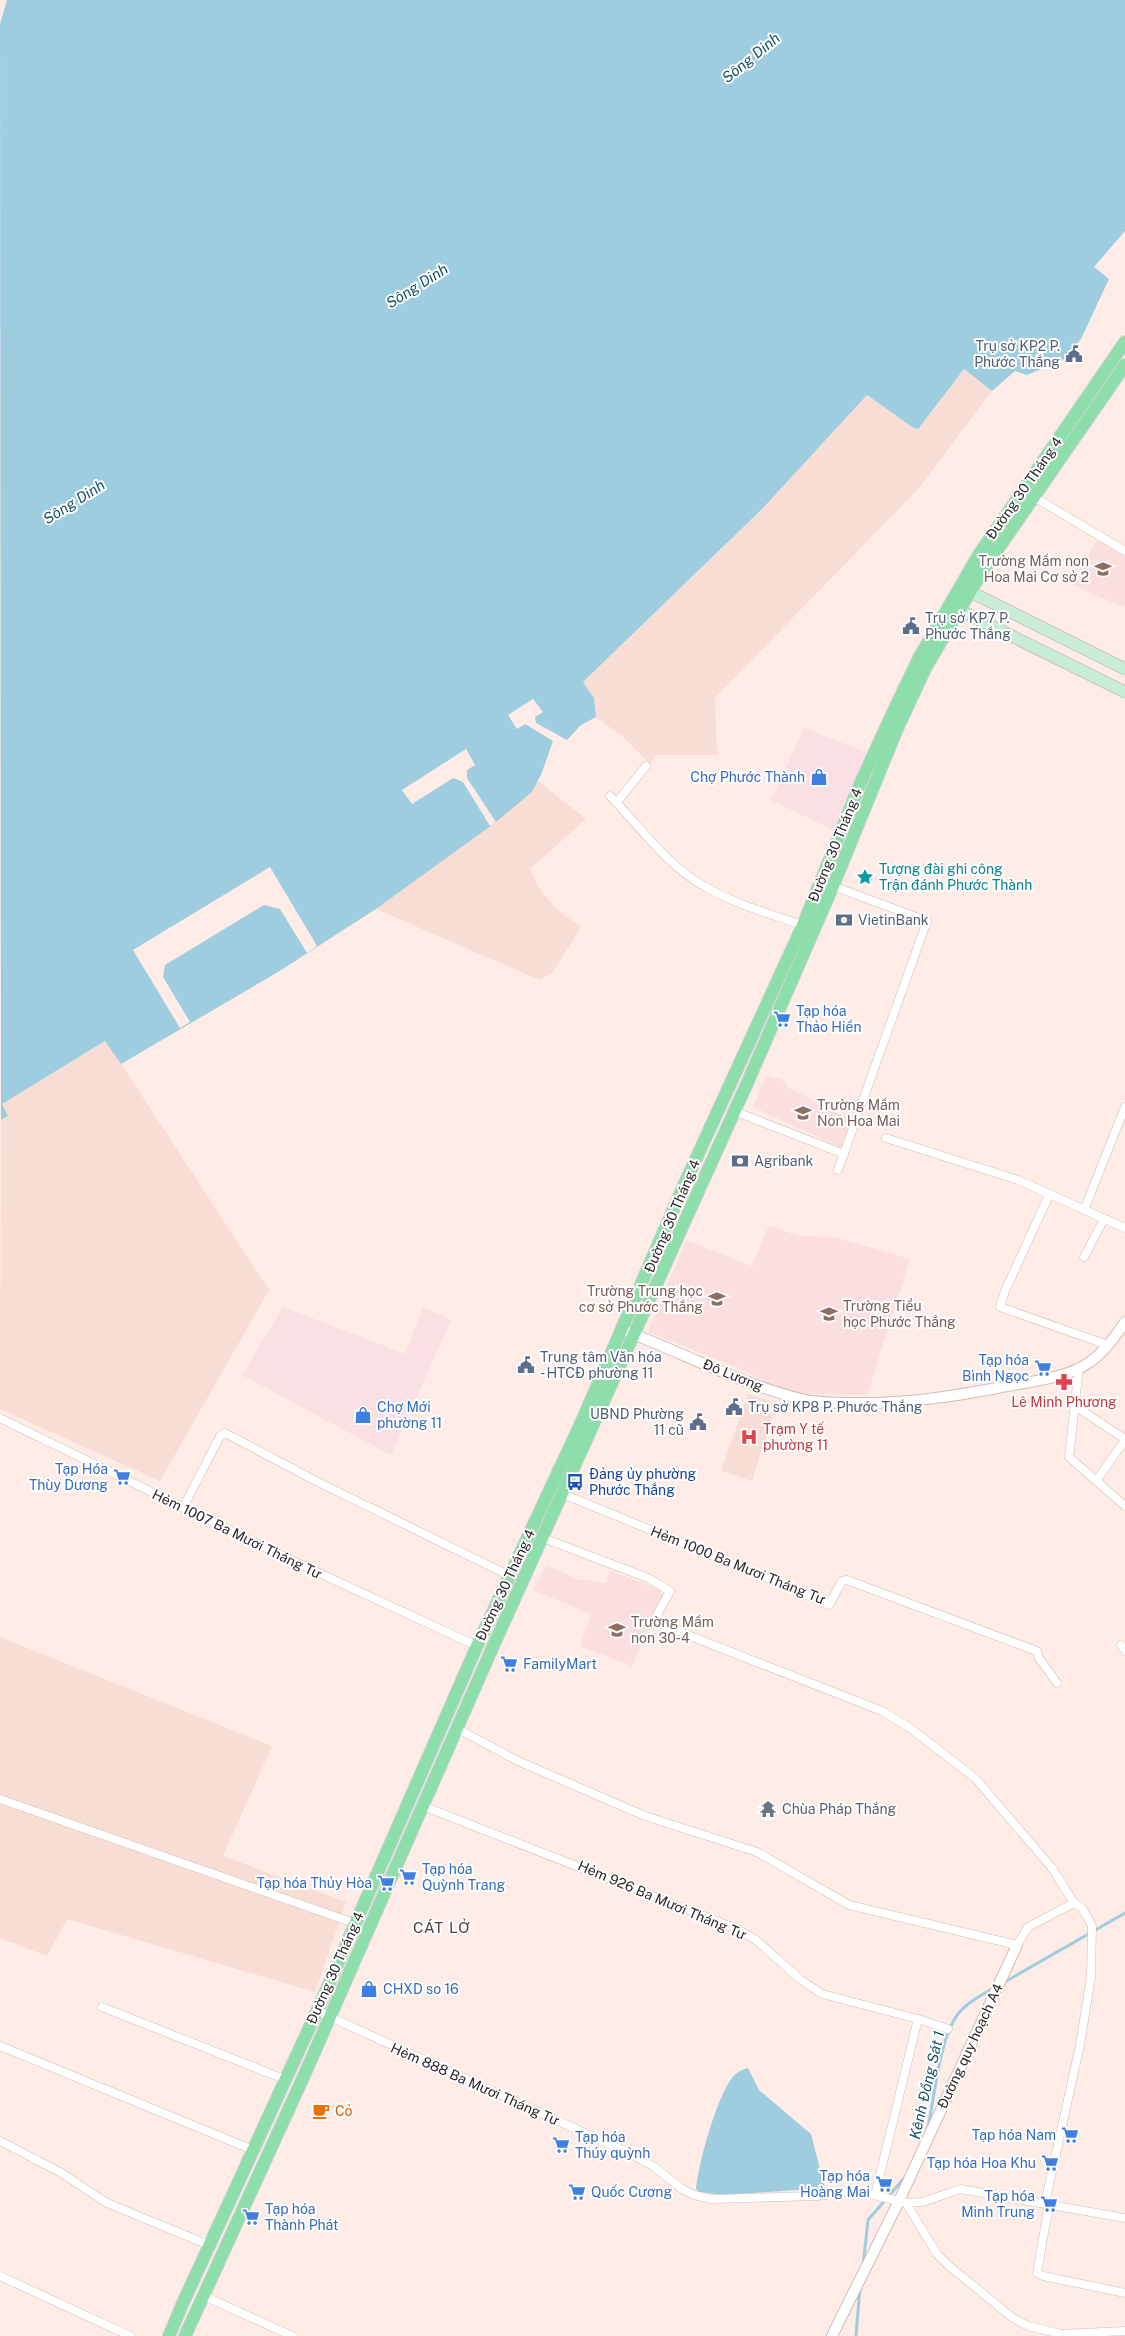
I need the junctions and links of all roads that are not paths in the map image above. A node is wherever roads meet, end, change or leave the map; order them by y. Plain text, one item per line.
1 (1125, 342) edge
2 (1125, 364) edge
3 (1034, 497) junction
4 (1001, 534) junction
5 (1125, 551) edge
6 (965, 589) junction
7 (954, 608) junction
8 (1125, 669) edge
9 (1125, 692) edge
10 (646, 766) dead end
11 (610, 796) dead end
12 (616, 802) junction
13 (827, 884) junction
14 (809, 927) junction
15 (736, 1071) junction
16 (749, 1079) junction
17 (1125, 1108) edge
18 (734, 1111) junction
19 (886, 1138) dead end
20 (844, 1154) junction
21 (838, 1170) dead end
22 (1049, 1195) junction
23 (1084, 1210) junction
24 (1104, 1219) junction
25 (1125, 1228) edge
26 (1084, 1257) dead end
27 (1125, 1322) edge
28 (622, 1330) junction
29 (635, 1335) junction
30 (1108, 1345) junction
31 (1079, 1367) junction
32 (1075, 1406) junction
33 (0, 1418) edge
34 (1125, 1440) edge
35 (1096, 1481) junction
36 (563, 1494) junction
37 (1125, 1506) edge
38 (183, 1508) junction
39 (543, 1538) junction
40 (510, 1576) junction
41 (477, 1646) junction
42 (1057, 1683) dead end
43 (458, 1729) junction
44 (0, 1799) edge
45 (423, 1806) junction
46 (1074, 1903) junction
47 (354, 1923) junction
48 (369, 1928) junction
49 (1017, 1945) junction
50 (102, 2007) dead end
51 (316, 2011) junction
52 (329, 2017) junction
53 (918, 2019) junction
54 (948, 2029) dead end
55 (0, 2046) edge
56 (284, 2079) junction
57 (0, 2141) edge
58 (252, 2150) junction
59 (875, 2195) junction
60 (902, 2202) junction
61 (1047, 2204) junction
62 (1125, 2218) edge
63 (209, 2245) junction
64 (224, 2250) junction
65 (0, 2276) edge
66 (1125, 2293) edge
67 (202, 2295) junction
68 (1125, 2332) edge
69 (130, 2336) edge
70 (169, 2336) edge
71 (185, 2336) edge
72 (292, 2336) edge
73 (832, 2336) edge

1 - 4 main road, Đường 30 Tháng 4
2 - 3 main road, Đường 30 Tháng 4
3 - 4 main road, Đường 30 Tháng 4
3 - 5 street
4 - 6 main road, Đường 30 Tháng 4
6 - 7 main road, Đường 30 Tháng 4
6 - 8 main road
7 - 9 main road
7 - 13 main road, Đường 30 Tháng 4
10 - 12 street
11 - 12 street
12 - 14 street
13 - 14 main road, Đường 30 Tháng 4
13 - 20 street
14 - 15 main road, Đường 30 Tháng 4
14 - 16 main road, Đường 30 Tháng 4
15 - 16 main road
15 - 28 main road, Đường 30 Tháng 4
16 - 18 main road, Đường 30 Tháng 4
17 - 23 street
18 - 20 street
18 - 29 main road, Đường 30 Tháng 4
19 - 22 street
20 - 21 street
22 - 23 street
22 - 30 street
23 - 24 street
24 - 25 street
24 - 26 street
27 - 30 street, Đô Lương
28 - 29 street, Đô Lương
28 - 40 main road, Đường 30 Tháng 4
29 - 31 street, Đô Lương
29 - 36 main road, Đường 30 Tháng 4
30 - 31 street, Đô Lương
31 - 32 street
32 - 34 street
32 - 35 street
33 - 38 street, Hẻm 1007 Ba Mươi Tháng Tư
34 - 35 street
35 - 37 street
36 - 39 main road, Đường 30 Tháng 4
36 - 42 street, Hẻm 1000 Ba Mươi Tháng Tư
38 - 40 street
38 - 41 street, Hẻm 1007 Ba Mươi Tháng Tư
39 - 43 main road, Đường 30 Tháng 4
39 - 46 street
40 - 41 main road, Đường 30 Tháng 4
41 - 47 main road, Đường 30 Tháng 4
43 - 45 main road, Đường 30 Tháng 4
43 - 49 street
44 - 47 street
45 - 48 main road, Đường 30 Tháng 4
45 - 53 street, Hẻm 926 Ba Mươi Tháng Tư
46 - 49 street
46 - 61 street
47 - 48 main road
47 - 51 main road, Đường 30 Tháng 4
48 - 52 main road, Đường 30 Tháng 4
49 - 60 street, Đường quy hoạch A4
50 - 56 street
51 - 52 street, Hẻm 888 Ba Mươi Tháng Tư
51 - 56 main road, Đường 30 Tháng 4
52 - 59 street, Hẻm 888 Ba Mươi Tháng Tư
52 - 64 main road, Đường 30 Tháng 4
53 - 54 street, Hẻm 926 Ba Mươi Tháng Tư
53 - 59 street
55 - 58 street
56 - 58 main road, Đường 30 Tháng 4
57 - 63 street
58 - 63 main road, Đường 30 Tháng 4
59 - 60 street, Hẻm 888 Ba Mươi Tháng Tư
60 - 61 street, Hẻm 888 Ba Mươi Tháng Tư
60 - 68 street
60 - 73 street, Đường quy hoạch A4
61 - 62 street, Hẻm 888 Ba Mươi Tháng Tư
61 - 66 street
63 - 64 main road
63 - 70 main road, Đường 30 Tháng 4
64 - 67 main road, Đường 30 Tháng 4
65 - 69 street
67 - 71 main road, Đường 30 Tháng 4
67 - 72 street

